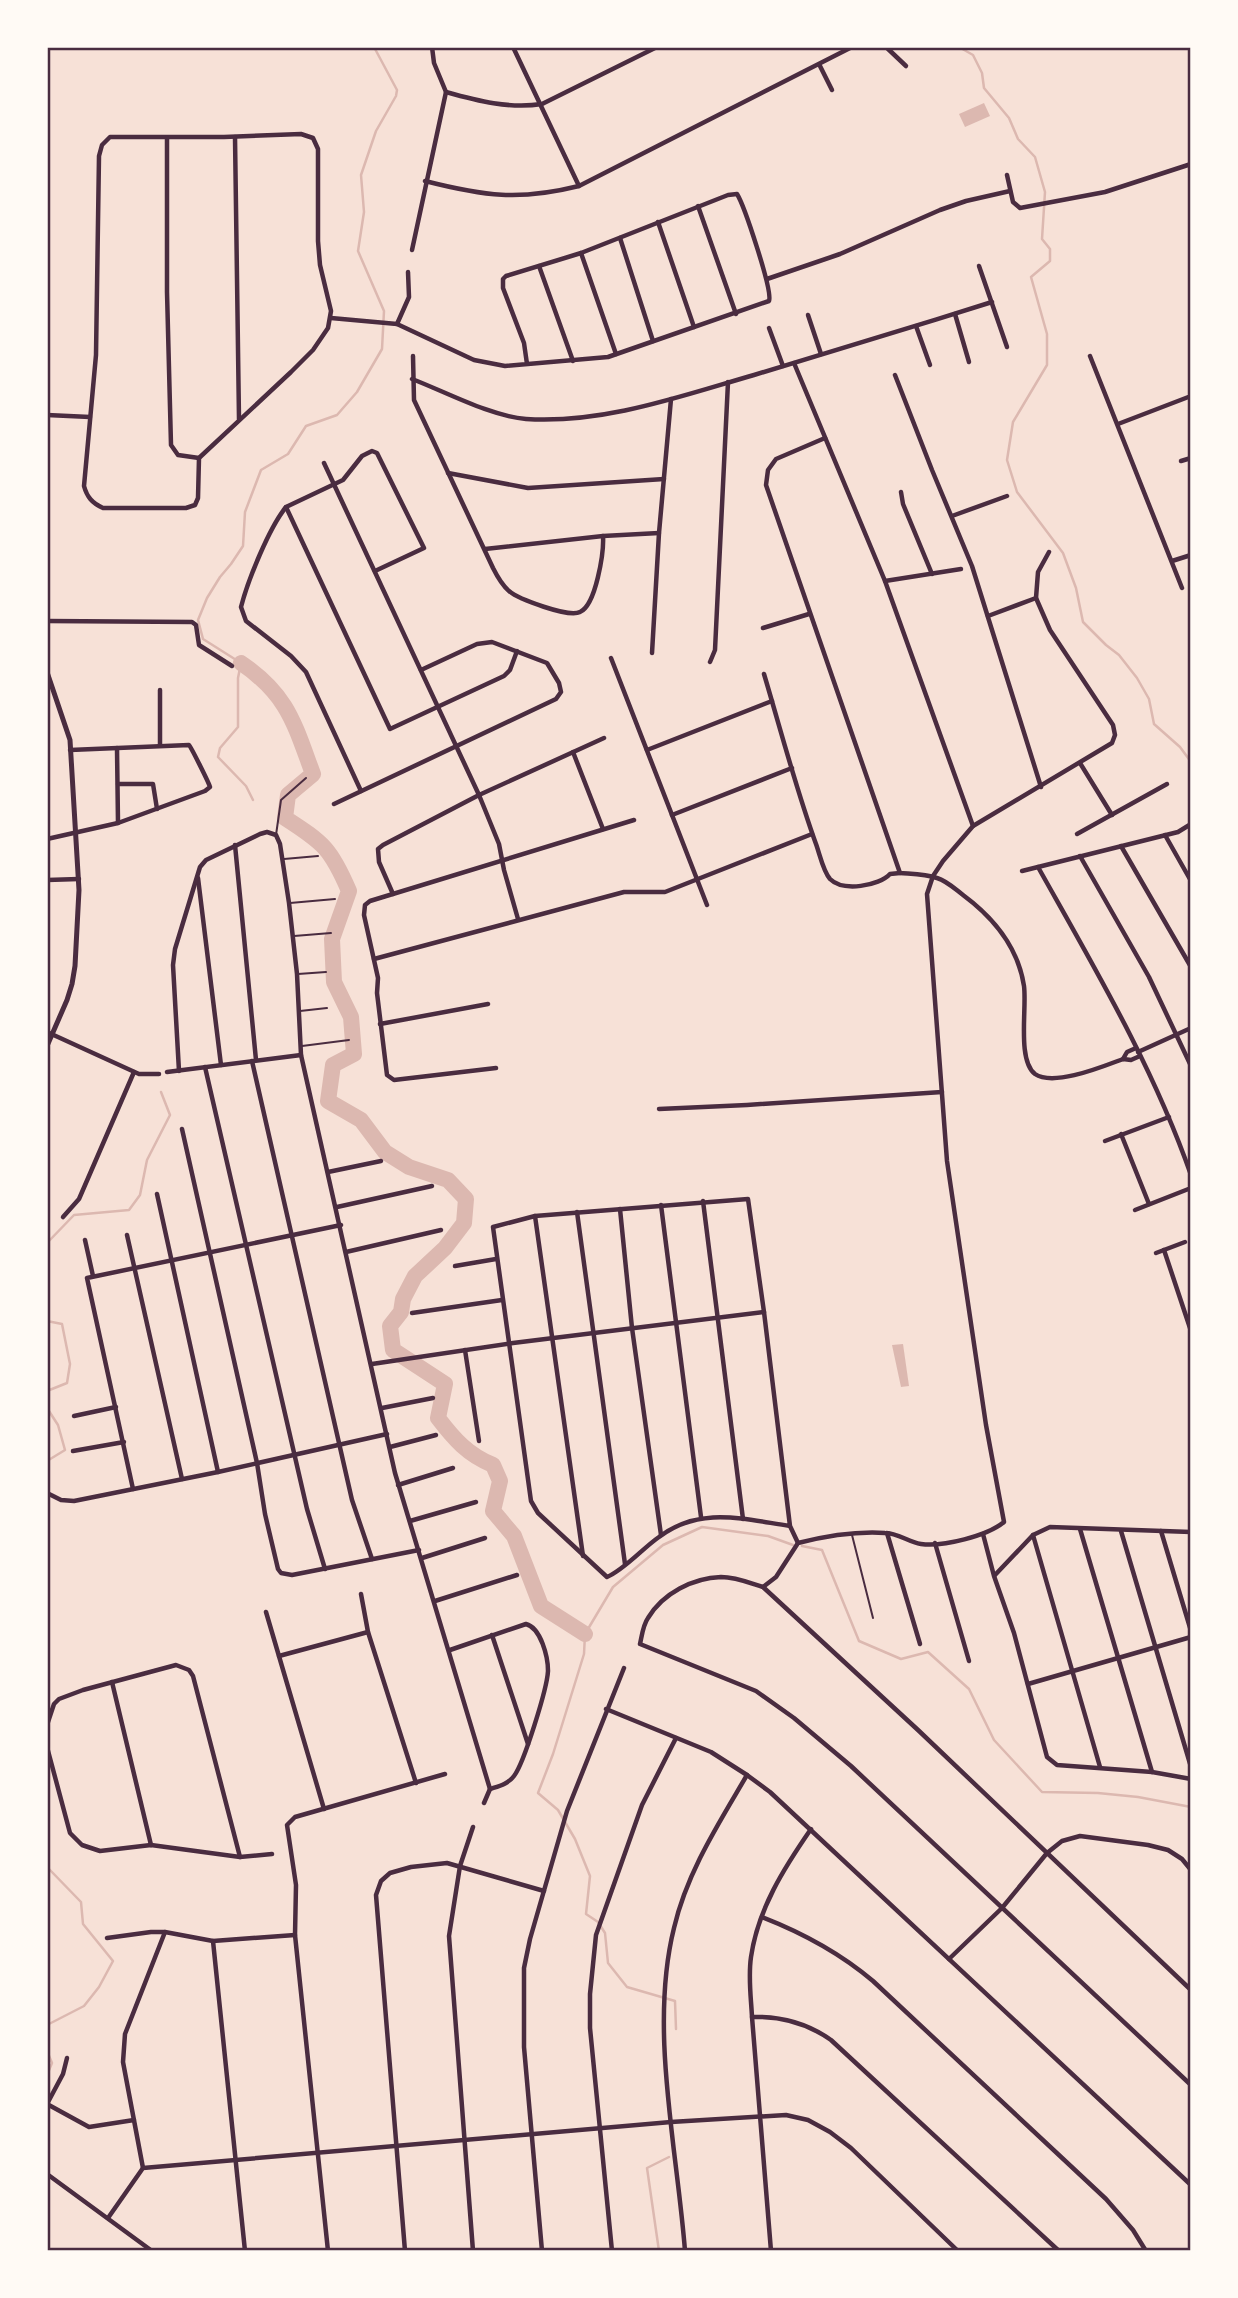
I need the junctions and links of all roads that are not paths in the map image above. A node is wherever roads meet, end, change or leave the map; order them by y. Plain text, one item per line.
1 (432, 47) edge
2 (513, 47) edge
3 (657, 47) edge
4 (852, 47) edge
5 (886, 47) edge
6 (820, 66) junction
7 (906, 66) dead end
8 (832, 90) dead end
9 (446, 92) junction
10 (542, 104) junction
11 (235, 137) junction
12 (167, 138) junction
13 (1191, 164) edge
14 (1007, 175) dead end
15 (425, 181) junction
16 (579, 186) junction
17 (1010, 191) junction
18 (698, 206) junction
19 (658, 222) junction
20 (620, 238) junction
21 (412, 250) dead end
22 (581, 253) junction
23 (979, 266) dead end
24 (540, 267) junction
25 (408, 272) dead end
26 (767, 279) junction
27 (992, 302) junction
28 (736, 314) junction
29 (955, 314) junction
30 (808, 315) dead end
31 (331, 318) junction
32 (397, 324) junction
33 (916, 326) junction
34 (694, 328) junction
35 (769, 328) dead end
36 (653, 341) junction
37 (1007, 347) dead end
38 (616, 354) junction
39 (821, 354) junction
40 (413, 356) dead end
41 (1090, 356) dead end
42 (573, 362) junction
43 (969, 362) dead end
44 (794, 363) junction
45 (527, 364) junction
46 (930, 365) dead end
47 (783, 366) junction
48 (895, 375) dead end
49 (412, 379) junction
50 (728, 382) junction
51 (1191, 396) edge
52 (671, 399) junction
53 (47, 415) edge
54 (90, 416) junction
55 (239, 421) junction
56 (1118, 424) junction
57 (825, 438) junction
58 (199, 458) junction
59 (1191, 458) edge
60 (1181, 461) dead end
61 (324, 463) dead end
62 (448, 473) junction
63 (664, 479) junction
64 (333, 485) junction
65 (901, 492) dead end
66 (1007, 496) dead end
67 (286, 507) junction
68 (953, 516) junction
69 (659, 533) junction
70 (603, 536) junction
71 (485, 549) junction
72 (1049, 552) dead end
73 (1191, 555) edge
74 (1172, 561) junction
75 (961, 569) dead end
76 (375, 571) junction
77 (932, 574) junction
78 (885, 582) junction
79 (1182, 588) dead end
80 (1036, 598) junction
81 (809, 614) junction
82 (988, 616) junction
83 (47, 621) edge
84 (762, 628) dead end
85 (517, 651) junction
86 (652, 653) dead end
87 (611, 658) dead end
88 (710, 662) dead end
89 (232, 666) dead end
90 (421, 670) junction
91 (47, 672) edge
92 (764, 674) dead end
93 (160, 690) dead end
94 (772, 701) junction
95 (438, 707) junction
96 (604, 738) dead end
97 (160, 745) junction
98 (458, 747) junction
99 (117, 748) junction
100 (70, 750) junction
101 (647, 750) junction
102 (573, 752) junction
103 (1080, 763) junction
104 (792, 768) junction
105 (306, 778) dead end
106 (118, 784) junction
107 (1167, 784) dead end
108 (1041, 786) junction
109 (361, 791) junction
110 (479, 795) junction
111 (334, 804) dead end
112 (157, 809) junction
113 (672, 815) junction
114 (1112, 815) junction
115 (634, 820) dead end
116 (118, 823) junction
117 (1191, 824) edge
118 (973, 826) junction
119 (603, 829) junction
120 (76, 834) junction
121 (812, 834) junction
122 (1077, 834) dead end
123 (276, 835) junction
124 (1165, 835) junction
125 (47, 839) edge
126 (235, 845) junction
127 (1121, 846) junction
128 (318, 856) dead end
129 (1080, 856) junction
130 (282, 859) junction
131 (502, 859) junction
132 (1038, 867) junction
133 (1022, 871) dead end
134 (198, 874) junction
135 (897, 874) junction
136 (933, 876) junction
137 (79, 879) junction
138 (47, 880) edge
139 (696, 880) junction
140 (1191, 881) edge
141 (393, 894) junction
142 (335, 899) dead end
143 (289, 903) junction
144 (707, 905) dead end
145 (518, 919) junction
146 (331, 933) dead end
147 (293, 936) junction
148 (374, 960) junction
149 (1191, 967) edge
150 (326, 972) dead end
151 (297, 974) junction
152 (488, 1004) dead end
153 (327, 1008) dead end
154 (299, 1012) junction
155 (380, 1024) junction
156 (1191, 1028) edge
157 (50, 1033) edge
158 (1177, 1034) junction
159 (349, 1040) dead end
160 (47, 1046) edge
161 (301, 1046) junction
162 (1138, 1052) junction
163 (302, 1055) junction
164 (1123, 1059) junction
165 (254, 1061) junction
166 (221, 1065) junction
167 (1191, 1066) edge
168 (205, 1067) junction
169 (496, 1068) dead end
170 (179, 1071) junction
171 (134, 1072) junction
172 (167, 1073) dead end
173 (159, 1074) dead end
174 (942, 1092) junction
175 (659, 1109) dead end
176 (1169, 1117) junction
177 (182, 1129) dead end
178 (1121, 1134) junction
179 (1105, 1140) dead end
180 (381, 1161) dead end
181 (328, 1172) junction
182 (1191, 1175) edge
183 (432, 1186) dead end
184 (1191, 1188) edge
185 (156, 1194) dead end
186 (703, 1201) junction
187 (1149, 1204) junction
188 (661, 1205) junction
189 (337, 1207) junction
190 (620, 1209) junction
191 (1135, 1210) dead end
192 (577, 1212) junction
193 (535, 1216) junction
194 (63, 1217) dead end
195 (341, 1225) junction
196 (441, 1230) dead end
197 (127, 1235) dead end
198 (293, 1235) junction
199 (85, 1240) dead end
200 (1185, 1242) dead end
201 (247, 1244) junction
202 (1164, 1250) junction
203 (209, 1252) junction
204 (346, 1252) junction
205 (1156, 1253) dead end
206 (496, 1259) junction
207 (172, 1260) junction
208 (455, 1266) dead end
209 (134, 1269) junction
210 (90, 1277) junction
211 (502, 1300) junction
212 (764, 1312) junction
213 (412, 1313) dead end
214 (1188, 1314) edge
215 (718, 1318) junction
216 (677, 1323) junction
217 (632, 1328) junction
218 (1191, 1331) edge
219 (593, 1333) junction
220 (552, 1339) junction
221 (508, 1344) junction
222 (465, 1350) junction
223 (372, 1364) junction
224 (433, 1398) dead end
225 (116, 1407) junction
226 (382, 1408) junction
227 (74, 1416) dead end
228 (387, 1434) junction
229 (436, 1435) dead end
230 (479, 1441) dead end
231 (124, 1442) junction
232 (340, 1445) junction
233 (390, 1447) junction
234 (73, 1451) dead end
235 (295, 1455) junction
236 (257, 1463) junction
237 (453, 1468) dead end
238 (218, 1472) junction
239 (182, 1479) junction
240 (398, 1485) junction
241 (133, 1489) junction
242 (47, 1493) edge
243 (477, 1502) dead end
244 (701, 1517) junction
245 (743, 1519) junction
246 (410, 1521) junction
247 (790, 1526) junction
248 (1080, 1529) junction
249 (1121, 1531) junction
250 (1161, 1531) junction
251 (1191, 1532) edge
252 (887, 1533) junction
253 (851, 1534) junction
254 (983, 1534) junction
255 (661, 1535) junction
256 (1033, 1535) junction
257 (485, 1538) dead end
258 (798, 1543) junction
259 (935, 1544) junction
260 (419, 1550) junction
261 (583, 1557) junction
262 (422, 1558) junction
263 (372, 1559) junction
264 (625, 1564) junction
265 (325, 1569) junction
266 (517, 1575) dead end
267 (994, 1576) junction
268 (764, 1587) junction
269 (361, 1594) dead end
270 (435, 1601) junction
271 (266, 1612) dead end
272 (873, 1618) dead end
273 (1191, 1631) edge
274 (368, 1632) junction
275 (492, 1635) junction
276 (1191, 1637) edge
277 (920, 1644) dead end
278 (1155, 1647) junction
279 (450, 1650) junction
280 (279, 1656) junction
281 (1119, 1658) junction
282 (970, 1661) dead end
283 (624, 1668) dead end
284 (1073, 1671) junction
285 (112, 1682) junction
286 (1028, 1684) junction
287 (606, 1709) junction
288 (47, 1725) edge
289 (676, 1738) junction
290 (528, 1744) junction
291 (47, 1747) edge
292 (1100, 1767) junction
293 (1191, 1767) edge
294 (1152, 1772) junction
295 (445, 1774) dead end
296 (747, 1774) junction
297 (1191, 1779) edge
298 (416, 1783) junction
299 (490, 1789) junction
300 (484, 1803) dead end
301 (324, 1809) junction
302 (473, 1827) dead end
303 (811, 1829) junction
304 (151, 1845) junction
305 (1047, 1853) junction
306 (272, 1854) dead end
307 (240, 1857) junction
308 (460, 1867) junction
309 (1191, 1870) edge
310 (544, 1891) junction
311 (1002, 1908) junction
312 (762, 1917) junction
313 (165, 1932) junction
314 (295, 1935) junction
315 (107, 1938) dead end
316 (213, 1941) junction
317 (949, 1959) junction
318 (1191, 1990) edge
319 (752, 2017) junction
320 (67, 2057) dead end
321 (1191, 2085) edge
322 (47, 2104) edge
323 (758, 2116) junction
324 (134, 2120) junction
325 (671, 2122) junction
326 (601, 2129) junction
327 (531, 2134) junction
328 (463, 2140) junction
329 (396, 2145) junction
330 (317, 2152) junction
331 (235, 2159) junction
332 (143, 2168) junction
333 (47, 2174) edge
334 (1191, 2185) edge
335 (108, 2218) junction
336 (152, 2251) edge
337 (246, 2251) edge
338 (328, 2251) edge
339 (405, 2251) edge
340 (473, 2251) edge
341 (542, 2251) edge
342 (612, 2251) edge
343 (685, 2251) edge
344 (771, 2251) edge
345 (958, 2251) edge
346 (1059, 2251) edge
347 (1146, 2251) edge

1 - 9 street
2 - 10 street
3 - 10 street
4 - 6 street
5 - 7 street
6 - 8 street
6 - 16 street
9 - 10 street
9 - 15 street
10 - 16 street
11 - 12 street
11 - 31 street
11 - 55 street
12 - 54 street
12 - 58 street
13 - 17 street
14 - 17 street
15 - 16 street
15 - 21 street
17 - 26 street
18 - 19 street
18 - 26 street
18 - 28 street
19 - 20 street
19 - 34 street
20 - 22 street
20 - 36 street
22 - 24 street
22 - 38 street
23 - 27 street
24 - 42 street
24 - 45 street
25 - 32 street
26 - 28 street
27 - 29 street
27 - 37 street
28 - 34 street
29 - 33 street
29 - 43 street
30 - 39 street
31 - 32 street
31 - 55 street
32 - 45 street
33 - 39 street
33 - 46 street
34 - 36 street
35 - 47 street
36 - 38 street
38 - 42 street
39 - 44 street
40 - 49 street
41 - 56 street
42 - 45 street
44 - 47 street
44 - 57 street
47 - 50 street
48 - 68 street
49 - 52 street
49 - 62 street
50 - 52 street
50 - 88 street
51 - 56 street
52 - 63 street
53 - 54 street
54 - 58 street
55 - 58 street
56 - 74 street
57 - 78 street
57 - 81 street
59 - 60 street
61 - 64 street
62 - 63 street
62 - 71 street
63 - 69 street
64 - 67 street
64 - 76 street
64 - 76 street
65 - 77 street
66 - 68 street
67 - 95 street
67 - 109 street
68 - 82 street
69 - 70 street
69 - 86 street
70 - 71 street
70 - 71 street
72 - 80 street
73 - 74 street
74 - 79 street
75 - 77 street
76 - 90 street
77 - 78 street
78 - 118 street
80 - 82 street
80 - 103 street
81 - 84 street
81 - 135 street
82 - 108 street
83 - 89 street
85 - 90 street
85 - 95 street
85 - 98 street
87 - 101 street
90 - 95 street
91 - 100 main road
92 - 94 street
93 - 97 street
94 - 101 street
94 - 104 street
95 - 98 street
96 - 102 street
97 - 99 street
97 - 112 street
98 - 109 street
98 - 110 street
99 - 100 street
99 - 106 street
100 - 120 main road
101 - 113 street
102 - 110 street
102 - 119 street
103 - 108 street
103 - 114 street
104 - 113 street
104 - 121 street
105 - 123 lane
106 - 112 street
106 - 116 street
107 - 114 street
108 - 118 street
109 - 111 street
110 - 131 street
110 - 141 street
112 - 116 street
113 - 139 street
114 - 122 street
115 - 119 street
116 - 120 street
117 - 124 street
118 - 136 street
119 - 131 street
120 - 125 street
120 - 137 main road
121 - 135 street
121 - 139 street
123 - 126 street
123 - 130 street
124 - 127 street
124 - 140 street
126 - 134 street
126 - 165 street
127 - 129 street
127 - 149 street
128 - 130 lane
129 - 132 street
129 - 158 street
130 - 143 street
131 - 141 street
131 - 145 street
132 - 133 street
132 - 162 street
134 - 166 street
134 - 170 street
135 - 136 street
136 - 164 street
136 - 174 street
137 - 138 street
137 - 157 main road
139 - 144 street
139 - 145 street
141 - 148 street
142 - 143 lane
143 - 147 street
145 - 148 street
146 - 147 lane
147 - 151 street
148 - 155 street
150 - 151 lane
151 - 154 street
152 - 155 street
153 - 154 lane
154 - 161 street
155 - 169 street
156 - 158 street
157 - 160 main road
157 - 171 street
158 - 162 street
158 - 167 street
159 - 161 lane
161 - 163 street
162 - 164 street
162 - 164 street
162 - 176 street
163 - 165 street
163 - 181 street
165 - 166 street
165 - 198 street
166 - 168 street
168 - 170 street
168 - 201 street
170 - 172 street
171 - 173 street
171 - 194 street
174 - 175 street
174 - 254 street
176 - 178 street
176 - 182 street
177 - 203 street
178 - 179 street
178 - 187 street
180 - 181 street
181 - 189 street
183 - 189 street
184 - 187 street
185 - 207 street
186 - 188 street
186 - 212 street
186 - 215 street
187 - 191 street
188 - 190 street
188 - 216 street
189 - 195 street
190 - 192 street
190 - 217 street
192 - 193 street
192 - 219 street
193 - 206 street
193 - 220 street
195 - 198 street
195 - 204 street
196 - 204 street
197 - 209 street
198 - 201 street
198 - 232 street
199 - 210 street
200 - 202 street
201 - 203 street
201 - 235 street
202 - 205 street
202 - 214 street
203 - 207 street
203 - 236 street
204 - 223 street
206 - 208 street
206 - 211 street
207 - 209 street
207 - 238 street
209 - 210 street
209 - 239 street
210 - 225 street
211 - 213 street
211 - 221 street
212 - 215 street
212 - 247 street
214 - 218 street
215 - 216 street
215 - 245 street
216 - 217 street
216 - 244 street
217 - 219 street
217 - 255 street
219 - 220 street
219 - 264 street
220 - 221 street
220 - 261 street
221 - 222 street
221 - 261 street
222 - 223 street
222 - 230 street
223 - 226 street
224 - 226 street
225 - 227 street
225 - 231 street
226 - 228 street
228 - 232 street
228 - 233 street
229 - 233 street
231 - 234 street
231 - 241 street
232 - 235 street
232 - 263 street
233 - 240 street
235 - 236 street
235 - 265 street
236 - 238 street
236 - 265 street
237 - 240 street
238 - 239 street
239 - 241 street
240 - 246 street
241 - 242 street
243 - 246 street
244 - 245 street
244 - 255 street
245 - 247 street
246 - 260 street
247 - 258 street
248 - 249 street
248 - 256 street
248 - 281 street
249 - 250 street
249 - 278 street
250 - 251 street
250 - 273 street
252 - 253 street
252 - 259 street
252 - 277 street
253 - 258 street
253 - 272 lane
254 - 259 street
254 - 267 street
255 - 264 street
256 - 267 street
256 - 284 street
257 - 262 street
258 - 268 street
259 - 282 street
260 - 262 street
260 - 263 street
261 - 264 street
262 - 270 street
263 - 265 street
266 - 270 street
267 - 286 street
268 - 305 street
268 - 311 street
269 - 274 street
270 - 279 street
271 - 280 street
274 - 280 street
274 - 298 street
275 - 279 street
275 - 290 street
275 - 290 street
276 - 278 street
278 - 281 street
278 - 293 street
279 - 299 street
280 - 301 street
281 - 284 street
281 - 294 street
283 - 287 street
284 - 286 street
284 - 292 street
285 - 288 street
285 - 304 street
285 - 307 street
286 - 292 street
287 - 289 street
287 - 310 street
289 - 296 street
289 - 326 street
290 - 299 street
291 - 304 street
292 - 294 street
294 - 297 street
295 - 298 street
296 - 303 street
296 - 325 street
298 - 301 street
299 - 300 street
301 - 314 street
302 - 308 street
303 - 312 street
303 - 317 street
304 - 307 street
305 - 309 street
305 - 311 street
305 - 318 street
306 - 307 street
308 - 310 street
308 - 328 street
308 - 329 street
310 - 327 street
311 - 317 street
311 - 321 street
312 - 319 street
312 - 347 street
313 - 315 street
313 - 316 street
313 - 324 street
314 - 316 street
314 - 330 street
316 - 331 street
317 - 334 street
319 - 323 street
319 - 346 street
320 - 322 street
322 - 324 street
323 - 325 street
323 - 344 street
323 - 345 street
324 - 332 street
325 - 326 street
325 - 343 street
326 - 327 street
326 - 342 street
327 - 328 street
327 - 341 street
328 - 329 street
328 - 340 street
329 - 330 street
329 - 339 street
330 - 331 street
330 - 338 street
331 - 332 street
331 - 337 street
332 - 335 street
333 - 335 street
335 - 336 street

